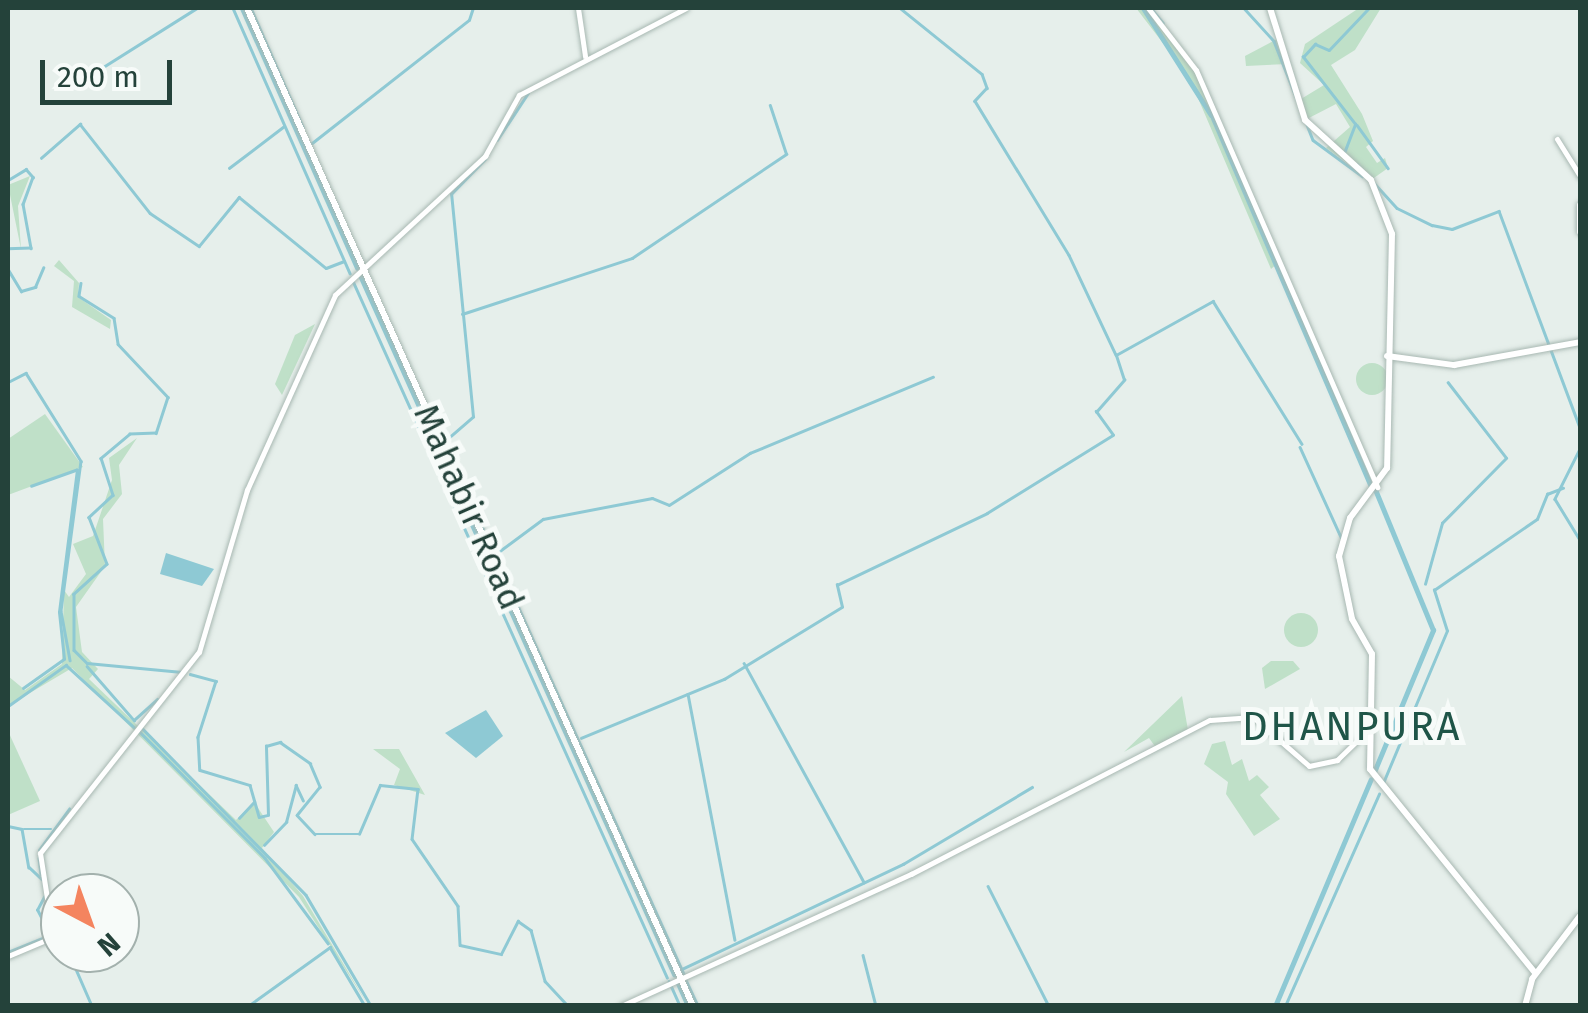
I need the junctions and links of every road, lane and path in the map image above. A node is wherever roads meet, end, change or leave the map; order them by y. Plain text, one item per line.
1 (247, 8) edge
2 (578, 8) edge
3 (686, 8) edge
4 (1148, 8) edge
5 (1270, 8) edge
6 (585, 56) junction
7 (1557, 139) dead end
8 (1580, 176) edge
9 (1580, 205) edge
10 (1580, 232) edge
11 (361, 268) junction
12 (1580, 342) edge
13 (1387, 356) junction
14 (1377, 487) junction
15 (1364, 734) junction
16 (1580, 916) edge
17 (8, 956) edge
18 (1536, 973) junction
19 (680, 976) junction
20 (621, 1006) edge
21 (694, 1006) edge
22 (1525, 1006) edge

1 - 11 street, Mahabir Road
2 - 6 street
3 - 6 street
4 - 14 street
5 - 13 street
6 - 11 street
7 - 8 street
9 - 10 street
11 - 17 street
11 - 19 street, Mahabir Road
12 - 13 street
13 - 14 street
14 - 15 street
15 - 18 street
15 - 19 street
16 - 18 street
18 - 22 street
19 - 20 street
19 - 21 street, Mahabir Road

